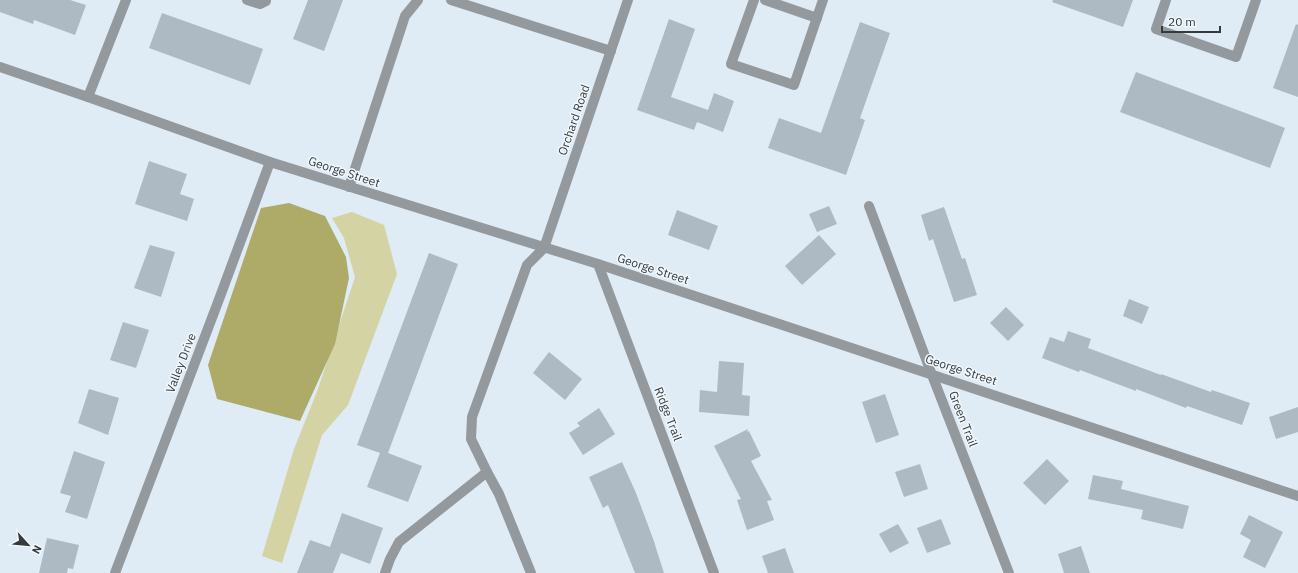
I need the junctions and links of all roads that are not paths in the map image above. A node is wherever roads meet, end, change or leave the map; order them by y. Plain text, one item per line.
1 (126, 0) edge
2 (248, 0) edge
3 (266, 0) edge
4 (418, 0) edge
5 (451, 0) edge
6 (628, 0) edge
7 (754, 0) edge
8 (765, 0) edge
9 (823, 0) edge
10 (1166, 0) edge
11 (1256, 0) edge
12 (817, 18) junction
13 (611, 51) junction
14 (0, 67) edge
15 (88, 97) junction
16 (270, 162) junction
17 (349, 187) junction
18 (869, 206) dead end
19 (544, 248) junction
20 (598, 264) junction
21 (932, 375) junction
22 (487, 472) junction
23 (1298, 496) edge
24 (115, 573) edge
25 (385, 573) edge
26 (531, 573) edge
27 (714, 573) edge
28 (1009, 573) edge

1 - 15 street
2 - 3 street
4 - 17 street
5 - 13 street
6 - 13 street, Orchard Road
7 - 12 street
8 - 12 street
9 - 12 street
10 - 11 street
13 - 19 street, Orchard Road
14 - 15 street, George Street
15 - 16 street, George Street
16 - 17 street, George Street
16 - 24 street, Valley Drive
17 - 19 street, George Street
18 - 21 street, Green Trail
19 - 20 street, George Street
19 - 22 street
20 - 21 street, George Street
20 - 27 street, Ridge Trail
21 - 23 street, George Street
21 - 28 street, Green Trail
22 - 25 street
22 - 26 street

